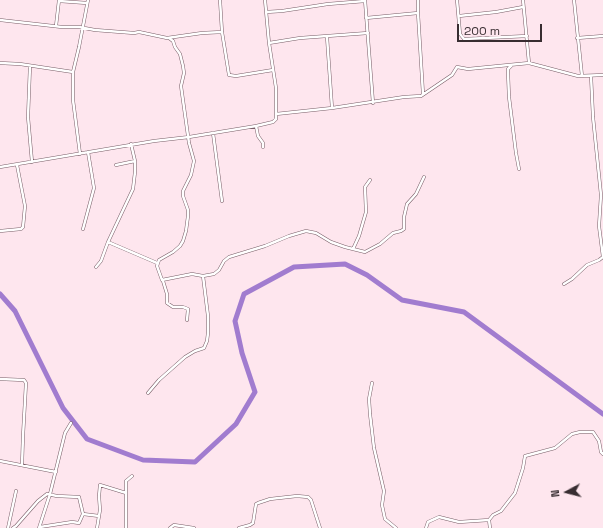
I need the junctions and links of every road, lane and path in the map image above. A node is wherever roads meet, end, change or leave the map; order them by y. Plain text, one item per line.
1 (220, 0) edge
2 (265, 0) edge
3 (418, 0) edge
4 (458, 0) edge
5 (523, 0) edge
6 (574, 0) edge
7 (59, 1) edge
8 (365, 1) edge
9 (88, 2) edge
10 (523, 7) junction
11 (266, 12) junction
12 (418, 12) junction
13 (459, 16) junction
14 (366, 18) junction
15 (0, 20) edge
16 (56, 26) junction
17 (84, 28) junction
18 (222, 32) junction
19 (368, 33) junction
20 (527, 36) junction
21 (603, 36) edge
22 (327, 37) junction
23 (169, 38) junction
24 (577, 38) junction
25 (269, 43) junction
26 (0, 63) edge
27 (529, 63) junction
28 (512, 65) junction
29 (30, 66) junction
30 (273, 70) junction
31 (73, 72) junction
32 (582, 76) junction
33 (591, 76) junction
34 (603, 76) edge
35 (423, 94) junction
36 (373, 103) junction
37 (332, 108) junction
38 (276, 114) junction
39 (256, 126) junction
40 (212, 133) junction
41 (189, 138) junction
42 (131, 144) junction
43 (263, 147) dead end
44 (88, 152) junction
45 (80, 154) junction
46 (135, 161) junction
47 (32, 162) junction
48 (17, 164) junction
49 (116, 165) dead end
50 (0, 167) edge
51 (519, 169) dead end
52 (424, 177) dead end
53 (370, 180) dead end
54 (222, 201) dead end
55 (83, 229) dead end
56 (0, 231) edge
57 (108, 242) junction
58 (353, 249) junction
59 (157, 262) junction
60 (96, 267) dead end
61 (203, 276) junction
62 (163, 281) junction
63 (564, 284) dead end
64 (187, 320) dead end
65 (0, 379) edge
66 (372, 383) dead end
67 (148, 393) dead end
68 (71, 423) dead end
69 (603, 454) edge
70 (0, 461) edge
71 (22, 465) junction
72 (56, 472) junction
73 (132, 476) dead end
74 (16, 491) dead end
75 (126, 493) junction
76 (50, 494) junction
77 (83, 514) junction
78 (99, 516) junction
79 (490, 520) junction
80 (72, 522) junction
81 (8, 528) edge
82 (13, 528) edge
83 (39, 528) edge
84 (72, 528) edge
85 (96, 528) edge
86 (126, 528) edge
87 (170, 528) edge
88 (194, 528) edge
89 (239, 528) edge
90 (320, 528) edge
91 (396, 528) edge
92 (426, 528) edge
93 (490, 528) edge

1 - 18 street
2 - 11 street
3 - 12 street
4 - 13 street
5 - 10 street
6 - 24 street
7 - 9 street
7 - 16 street
8 - 11 street
8 - 14 street
9 - 17 street
10 - 13 street
10 - 20 street
11 - 25 street
12 - 14 street
12 - 35 street
13 - 20 street
14 - 19 street
15 - 16 street
16 - 17 street
17 - 23 street
17 - 31 street
18 - 23 street
18 - 30 street
19 - 22 street
19 - 36 street
20 - 27 street
21 - 24 street
22 - 25 street
22 - 37 street
23 - 41 street
24 - 32 street
25 - 30 street
26 - 29 street
27 - 28 street
27 - 32 street
28 - 35 street
28 - 51 street
29 - 31 street
29 - 47 street
30 - 38 street
31 - 45 street
32 - 33 street
33 - 34 street
33 - 63 street
35 - 36 street
36 - 37 street
37 - 38 street
38 - 39 street
39 - 40 street
39 - 43 street
40 - 41 street
40 - 54 street
41 - 42 street
41 - 59 street
42 - 44 street
42 - 46 street
44 - 45 street
44 - 55 street
45 - 47 street
46 - 49 street
46 - 57 street
47 - 48 street
48 - 50 street
48 - 56 street
52 - 58 street
53 - 58 street
57 - 59 street
57 - 60 street
58 - 61 street
59 - 62 street
61 - 62 street
61 - 67 street
62 - 64 street
65 - 71 street
66 - 91 street
68 - 72 street
69 - 79 street
70 - 71 street
71 - 72 street
72 - 76 street
73 - 75 street
74 - 81 street
75 - 78 street
75 - 86 street
76 - 77 street
76 - 82 street
76 - 83 street
77 - 78 street
77 - 80 street
78 - 85 street
79 - 92 street
79 - 93 street
80 - 83 street
80 - 84 street
87 - 88 street
89 - 90 street

